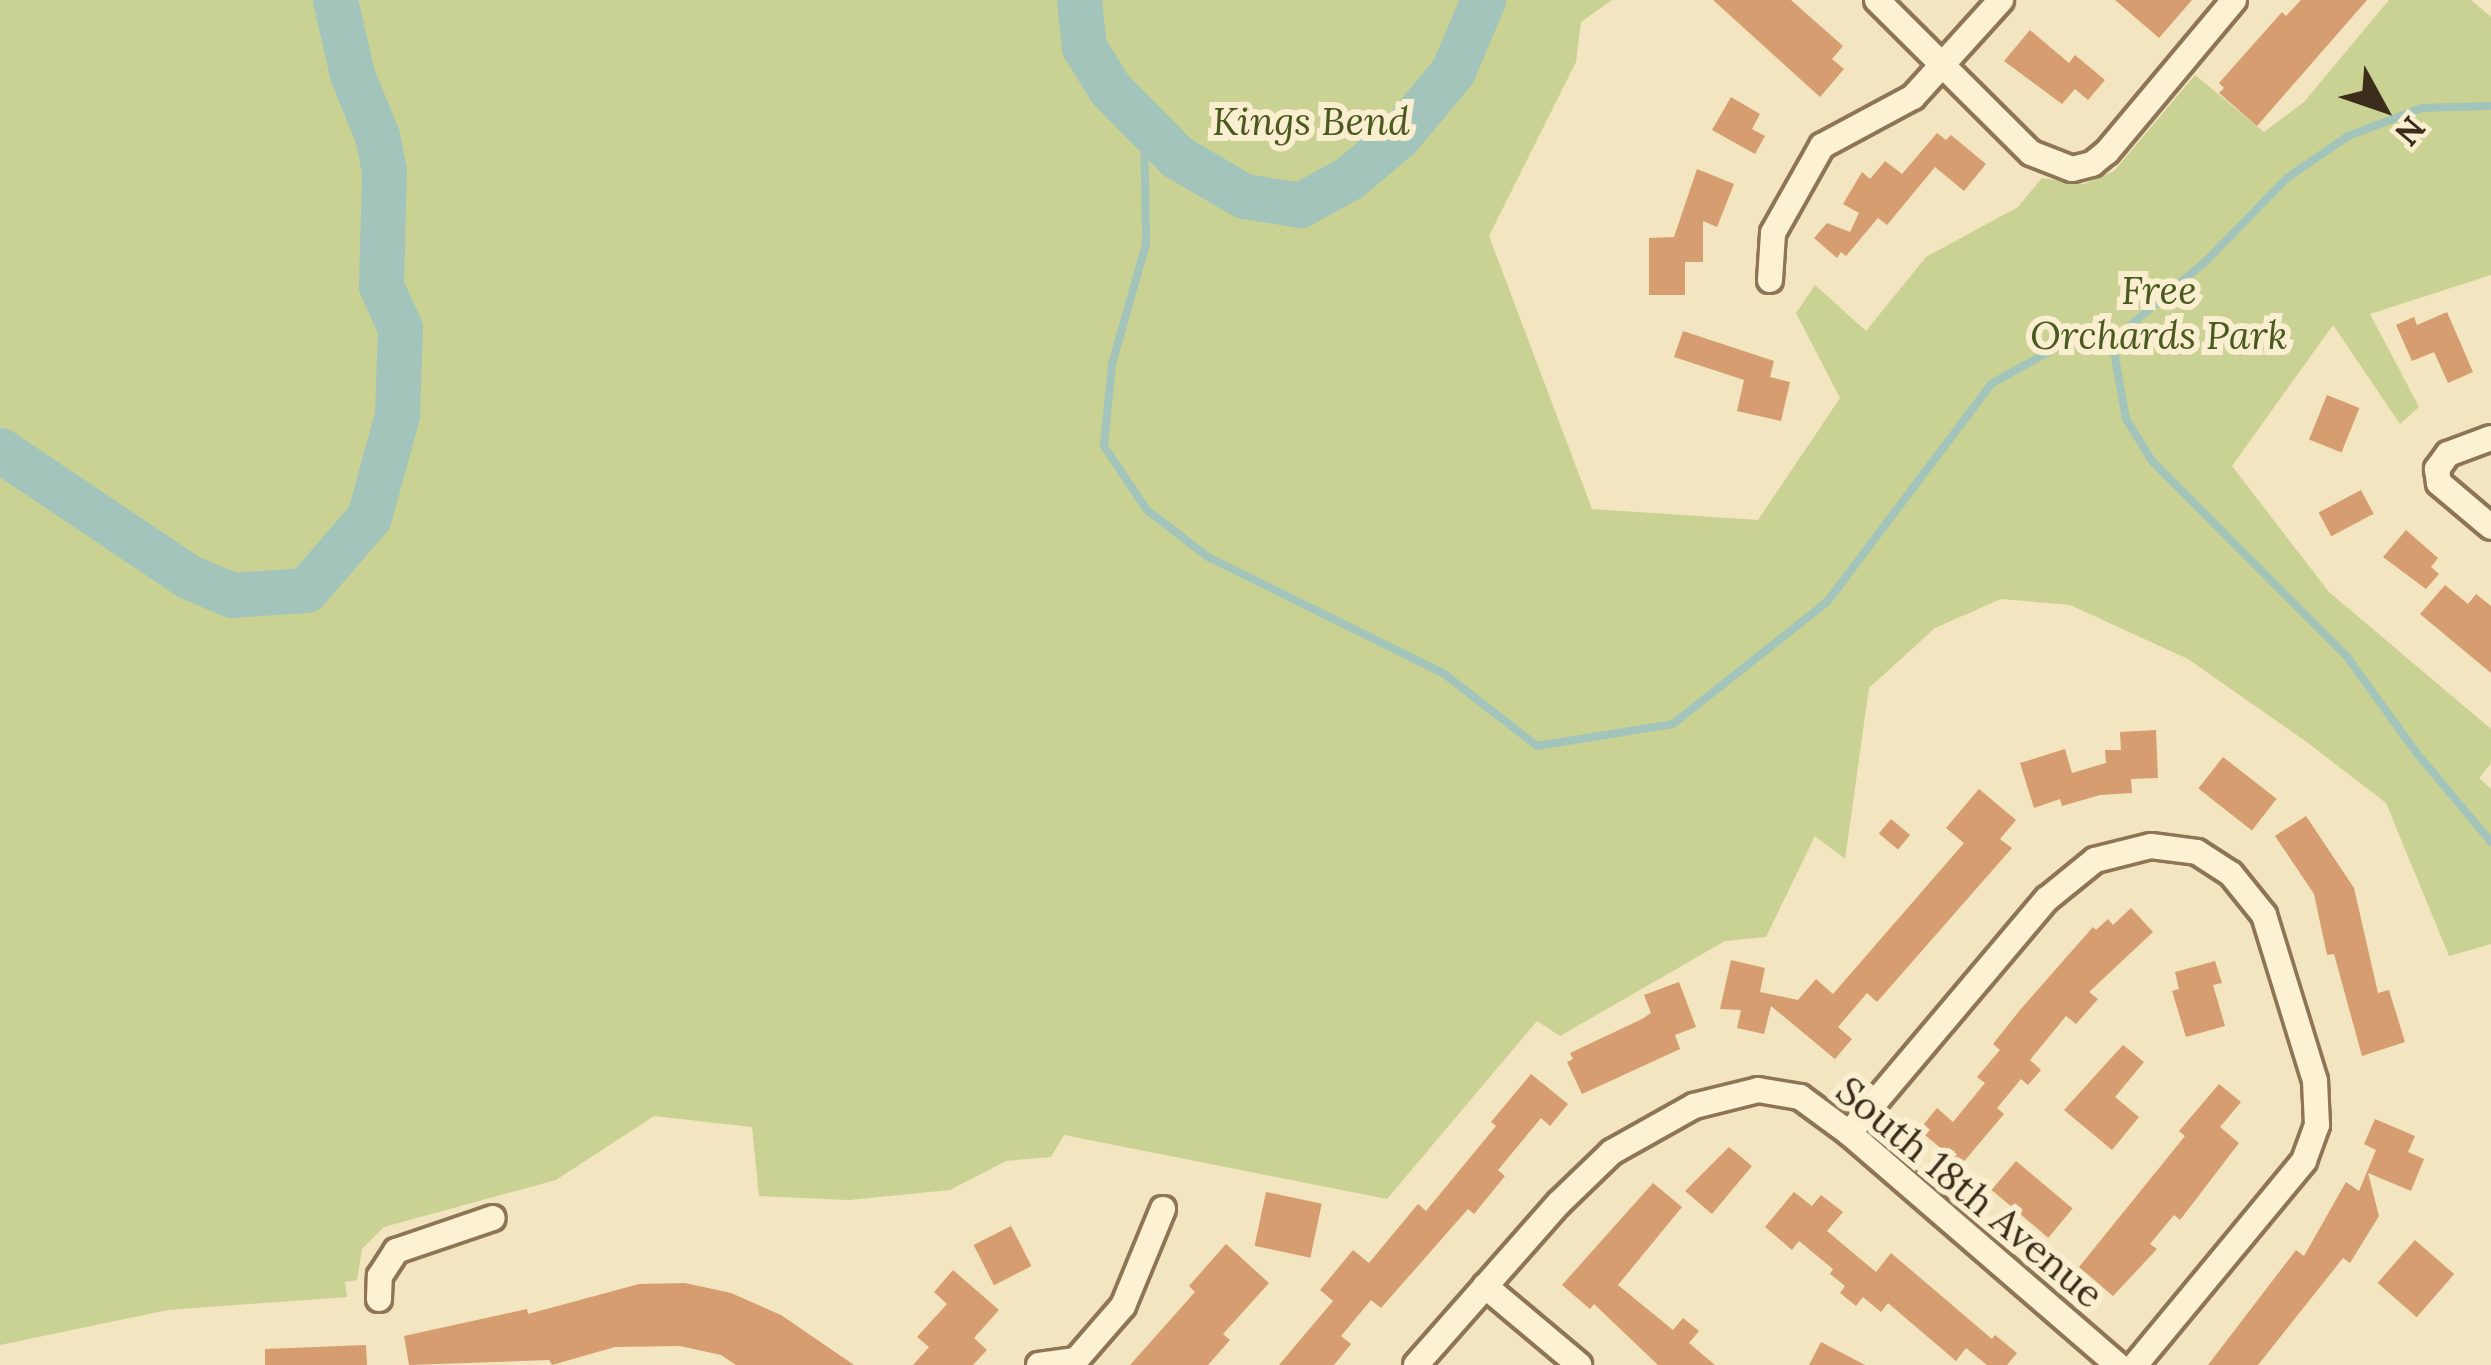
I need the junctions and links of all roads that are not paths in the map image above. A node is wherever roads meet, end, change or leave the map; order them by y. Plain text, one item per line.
1 (1877, 0) edge
2 (2001, 0) edge
3 (2234, 0) edge
4 (1946, 67) junction
5 (1770, 280) dead end
6 (2491, 438) edge
7 (2491, 527) edge
8 (1849, 1133) junction
9 (1162, 1209) dead end
10 (493, 1218) dead end
11 (1485, 1286) junction
12 (380, 1299) dead end
13 (1039, 1365) edge
14 (1416, 1365) edge
15 (1579, 1365) edge
16 (2118, 1365) edge
17 (2135, 1365) edge

1 - 4 street
2 - 4 street
3 - 4 street
4 - 5 street
6 - 7 street
8 - 11 street, South 18th Avenue
8 - 16 street, South 18th Avenue
8 - 17 street
9 - 13 street
10 - 12 street
11 - 14 street
11 - 15 street

